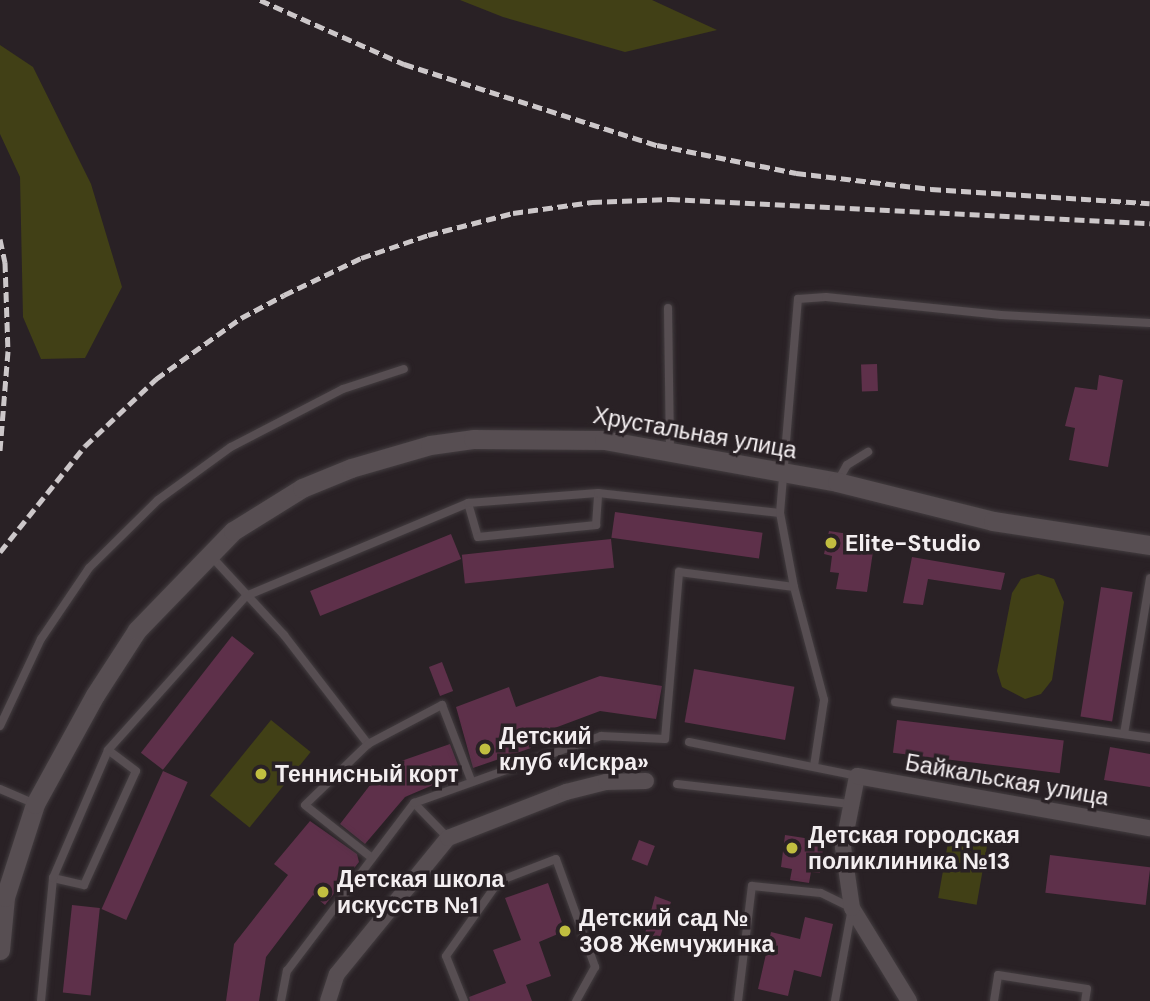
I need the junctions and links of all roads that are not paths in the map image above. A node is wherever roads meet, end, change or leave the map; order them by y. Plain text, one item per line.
1 (668, 308) dead end
2 (1150, 323) edge
3 (404, 369) dead end
4 (670, 450) junction
5 (868, 452) dead end
6 (782, 473) junction
7 (838, 482) junction
8 (598, 493) junction
9 (468, 503) junction
10 (780, 513) junction
11 (1150, 545) edge
12 (208, 553) junction
13 (1150, 578) edge
14 (794, 587) junction
15 (246, 596) junction
16 (895, 702) dead end
17 (0, 726) edge
18 (1124, 734) junction
19 (1150, 738) edge
20 (689, 742) dead end
21 (368, 744) junction
22 (108, 750) junction
23 (814, 766) junction
24 (857, 776) junction
25 (471, 780) junction
26 (646, 781) dead end
27 (677, 784) dead end
28 (0, 789) edge
29 (414, 803) junction
30 (35, 804) junction
31 (850, 804) junction
32 (1150, 828) edge
33 (448, 838) junction
34 (372, 858) junction
35 (53, 878) junction
36 (852, 908) junction
37 (0, 950) edge
38 (41, 1001) edge
39 (281, 1001) edge
40 (328, 1001) edge
41 (464, 1001) edge
42 (576, 1001) edge
43 (738, 1001) edge
44 (835, 1001) edge
45 (909, 1001) edge
46 (994, 1001) edge
47 (1085, 1001) edge

1 - 4 lane
2 - 6 lane
3 - 17 lane
4 - 6 street, Хрустальная улица
4 - 12 street, Хрустальная улица
5 - 7 lane
6 - 7 street, Хрустальная улица
6 - 10 lane
7 - 11 street, Хрустальная улица
8 - 9 lane
8 - 9 lane
8 - 10 lane
9 - 15 lane
10 - 14 lane
12 - 15 lane
12 - 30 street, Хрустальная улица
13 - 18 lane
14 - 23 lane
14 - 25 lane
15 - 21 lane
15 - 22 lane
16 - 18 lane
18 - 19 lane
20 - 23 lane
21 - 25 lane
21 - 34 lane
22 - 35 lane
22 - 35 lane
23 - 24 lane
24 - 31 street
24 - 32 street, Байкальская улица
25 - 29 lane
26 - 33 street
27 - 31 lane
28 - 30 lane
29 - 33 lane
29 - 34 lane
30 - 37 street, Хрустальная улица
31 - 36 street
33 - 40 street
34 - 39 lane
35 - 38 lane
36 - 43 lane
36 - 44 lane
36 - 45 street
41 - 42 lane
46 - 47 lane

